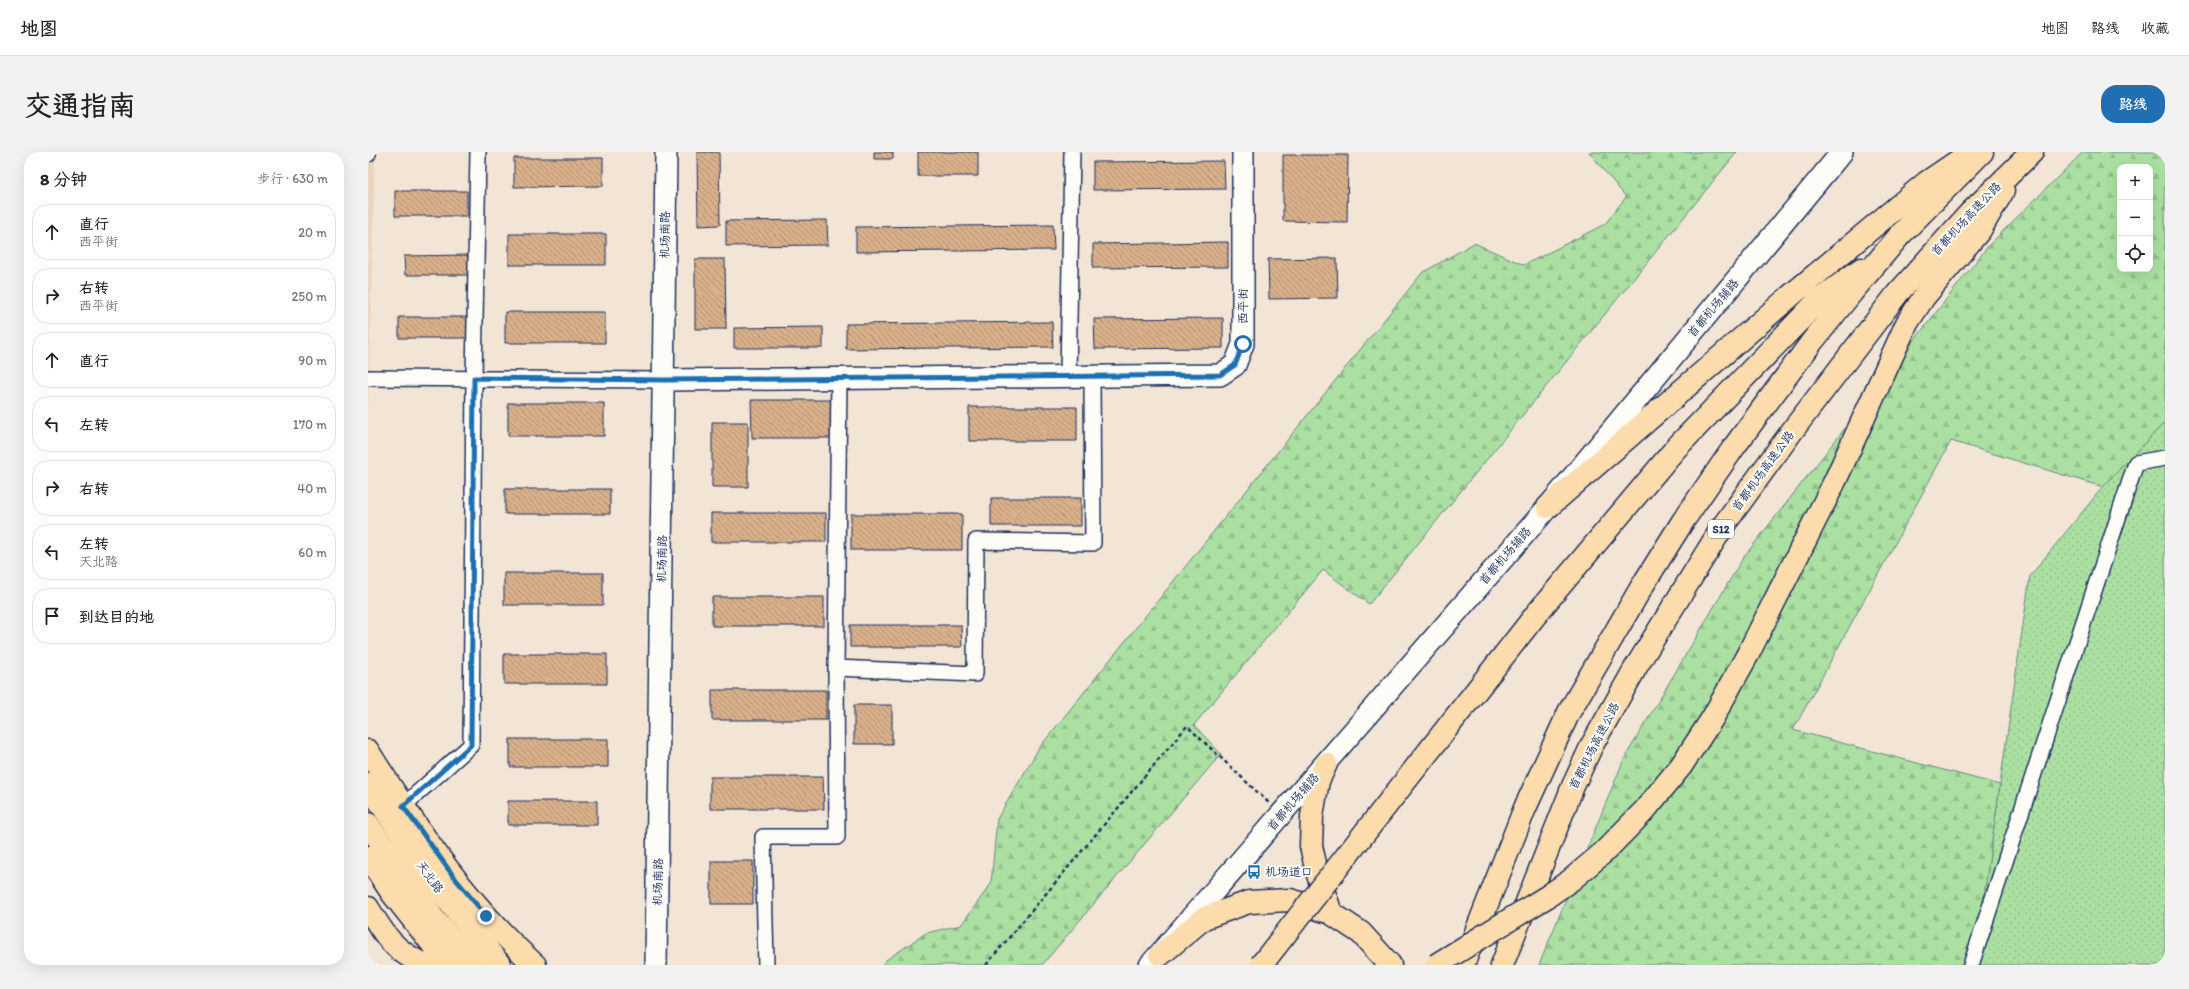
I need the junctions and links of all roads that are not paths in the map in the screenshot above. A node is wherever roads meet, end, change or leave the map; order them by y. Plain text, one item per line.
1 (478, 152) edge
2 (666, 152) edge
3 (1072, 152) edge
4 (1244, 152) edge
5 (1842, 152) edge
6 (1971, 152) edge
7 (1982, 152) edge
8 (2027, 157) edge
9 (1900, 235) junction
10 (1068, 377) junction
11 (1092, 377) junction
12 (368, 378) edge
13 (474, 378) junction
14 (839, 379) junction
15 (665, 380) junction
16 (2165, 458) edge
17 (1548, 507) junction
18 (836, 668) junction
19 (368, 751) edge
20 (1326, 764) junction
21 (368, 784) edge
22 (403, 806) junction
23 (368, 824) edge
24 (368, 856) edge
25 (1331, 912) junction
26 (372, 922) edge
27 (403, 958) edge
28 (1154, 962) edge
29 (424, 965) edge
30 (449, 965) edge
31 (474, 965) edge
32 (500, 965) edge
33 (535, 965) edge
34 (656, 965) edge
35 (766, 965) edge
36 (1261, 965) edge
37 (1390, 965) edge
38 (1436, 965) edge
39 (1464, 965) edge
40 (1502, 965) edge
41 (1971, 965) edge

1 - 13 street
2 - 15 street, 机场南路
3 - 10 street
4 - 11 street, 西平街
5 - 17 street, 首都机场辅路
6 - 17 main road
7 - 9 main road
8 - 38 main road, bridge
8 - 40 main road, 首都机场高速公路 / S12
9 - 36 main road, bridge
9 - 39 main road
10 - 11 street, 西平街
10 - 14 street, 西平街
11 - 18 street
12 - 13 street
13 - 15 street
13 - 22 street
14 - 15 street, 西平街
14 - 18 street
15 - 34 street, 机场南路
16 - 41 street
17 - 20 street, 首都机场辅路
18 - 35 street
19 - 22 main road, 天北路
20 - 25 main road
20 - 28 street, 首都机场辅路
21 - 32 main road, 天北路
22 - 33 main road, 天北路
23 - 31 main road
24 - 30 main road
25 - 28 main road
25 - 37 main road
26 - 27 main road
27 - 29 main road

